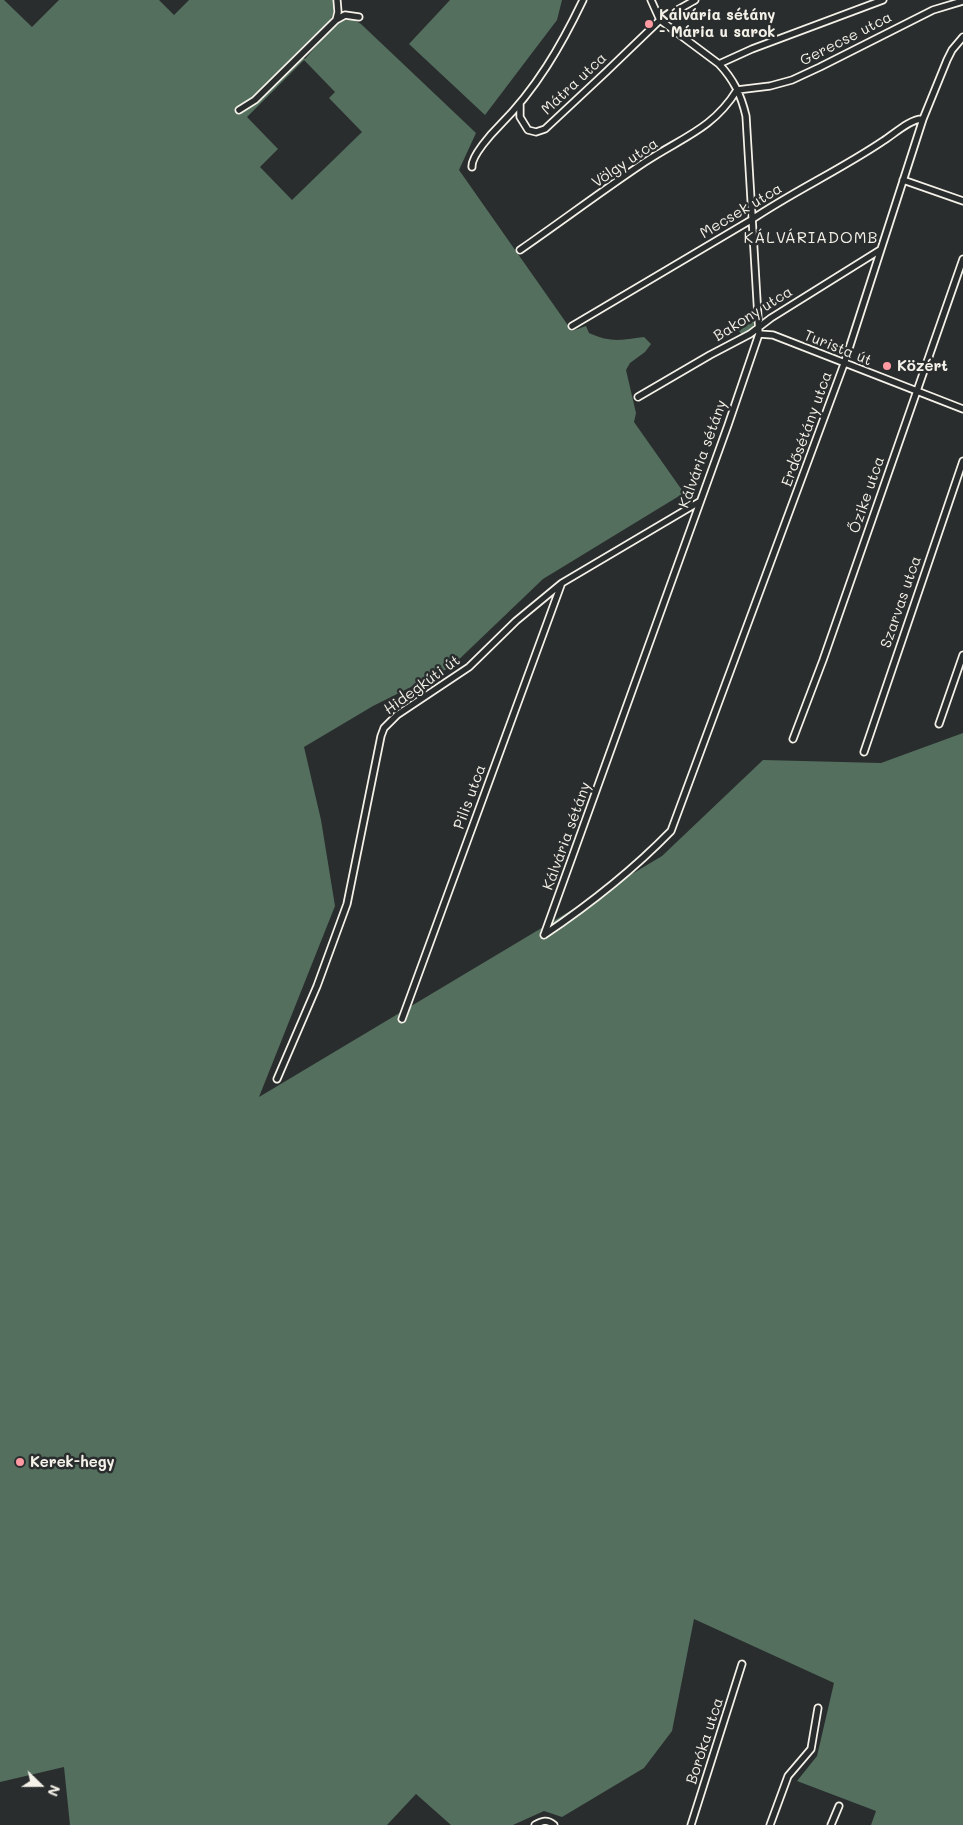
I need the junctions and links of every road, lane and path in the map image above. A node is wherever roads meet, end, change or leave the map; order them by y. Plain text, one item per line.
1 (337, 0) edge
2 (583, 0) edge
3 (651, 0) edge
4 (695, 0) edge
5 (883, 0) edge
6 (963, 1) edge
7 (360, 17) dead end
8 (336, 20) junction
9 (660, 20) junction
10 (963, 37) edge
11 (719, 64) junction
12 (737, 90) junction
13 (520, 104) junction
14 (239, 110) dead end
15 (923, 119) junction
16 (472, 167) dead end
17 (903, 180) junction
18 (963, 201) edge
19 (751, 220) junction
20 (520, 250) dead end
21 (880, 250) junction
22 (963, 259) edge
23 (572, 326) dead end
24 (758, 327) junction
25 (759, 334) junction
26 (844, 364) junction
27 (916, 391) junction
28 (638, 397) dead end
29 (963, 409) edge
30 (963, 461) edge
31 (699, 502) junction
32 (562, 583) junction
33 (963, 655) edge
34 (939, 724) dead end
35 (793, 739) dead end
36 (864, 752) dead end
37 (544, 935) joint
38 (402, 1019) dead end
39 (277, 1079) dead end
40 (742, 1664) dead end
41 (818, 1708) dead end
42 (839, 1806) dead end
43 (552, 1823) edge
44 (535, 1825) edge
45 (692, 1825) edge
46 (770, 1825) edge
47 (831, 1825) edge

1 - 8 street
2 - 13 street
3 - 9 street, Kálvária sétány
4 - 9 street, Mátra utca
5 - 11 street, Gerecse utca
6 - 12 street, Gerecse utca
7 - 8 street
8 - 14 street
9 - 11 street, Kálvária sétány
9 - 13 street, Mátra utca
10 - 15 street, Erdősétány utca
11 - 12 street, Kálvária sétány
12 - 19 street, Kálvária sétány
12 - 20 street, Völgy utca
13 - 16 street, Mátra utca
15 - 17 street, Erdősétány utca
15 - 19 street, Mecsek utca
17 - 18 street
17 - 21 street, Erdősétány utca
19 - 23 street, Mecsek utca
19 - 24 street, Kálvária sétány
21 - 24 street, Bakony utca
21 - 26 street, Erdősétány utca
22 - 27 street, Őzike utca
24 - 25 street, Kálvária sétány
24 - 28 street, Bakony utca
25 - 26 street, Turista út
25 - 31 street, Kálvária sétány
26 - 27 street, Turista út
26 - 37 street, Erdősétány utca
27 - 29 street, Turista út
27 - 35 street, Őzike utca
30 - 36 street, Szarvas utca
31 - 32 street, Hidegkúti út
31 - 37 street, Kálvária sétány
32 - 38 street, Pilis utca
32 - 39 street, Hidegkúti út
33 - 34 street
40 - 45 street, Boróka utca
41 - 46 street
42 - 47 street
43 - 44 street

